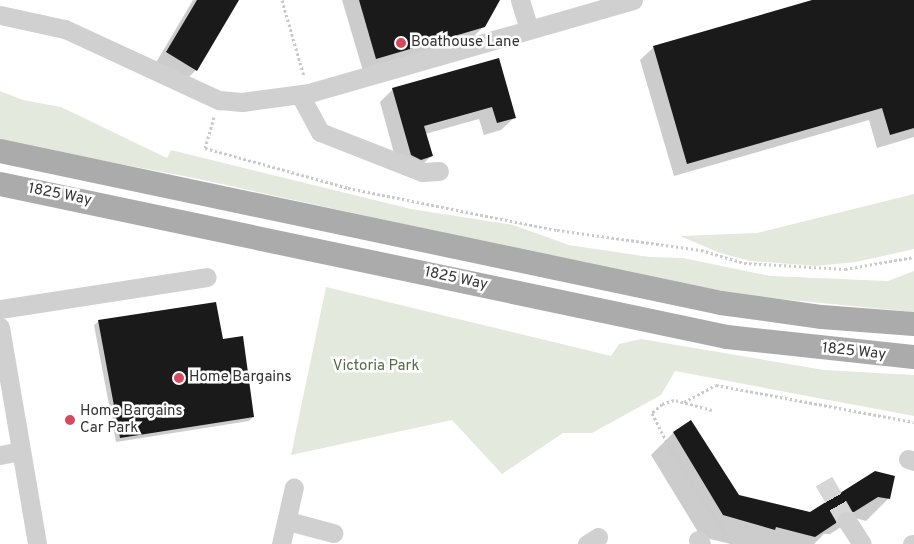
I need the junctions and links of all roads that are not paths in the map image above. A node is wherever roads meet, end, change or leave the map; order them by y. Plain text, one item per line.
1 (520, 0) edge
2 (633, 0) edge
3 (0, 15) edge
4 (528, 30) junction
5 (305, 94) junction
6 (0, 151) edge
7 (439, 171) dead end
8 (0, 184) edge
9 (207, 277) dead end
10 (0, 309) edge
11 (914, 324) edge
12 (0, 328) edge
13 (914, 357) edge
14 (4, 368) edge
15 (21, 451) junction
16 (0, 455) edge
17 (294, 486) dead end
18 (288, 521) junction
19 (847, 521) tunnel mouth
20 (333, 533) dead end
21 (37, 544) edge
22 (281, 544) edge
23 (862, 544) edge

1 - 4 street
2 - 4 street
3 - 5 street
4 - 5 street
5 - 7 street
6 - 11 main road, 1825 Way
8 - 13 main road, 1825 Way
9 - 10 street
12 - 14 street
14 - 15 street
15 - 16 street
15 - 21 street
17 - 18 street
18 - 20 street
18 - 22 street
19 - 23 street

